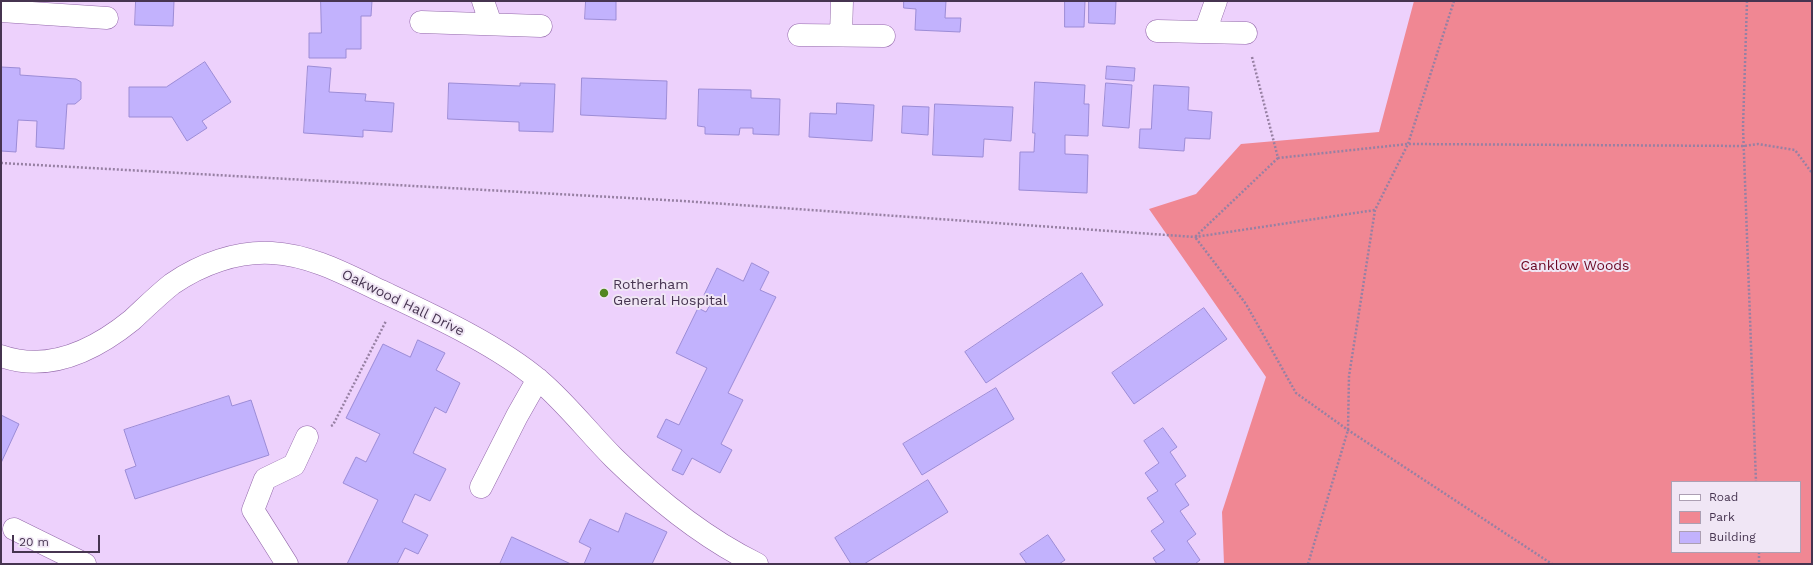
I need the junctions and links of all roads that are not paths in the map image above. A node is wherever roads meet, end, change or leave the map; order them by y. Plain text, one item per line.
1 (483, 1) edge
2 (842, 1) edge
3 (1216, 1) edge
4 (54, 8) edge
5 (1, 11) edge
6 (107, 18) dead end
7 (421, 22) dead end
8 (491, 24) junction
9 (541, 26) dead end
10 (1156, 31) dead end
11 (1205, 32) junction
12 (799, 34) dead end
13 (1246, 34) road end
14 (841, 35) junction
15 (884, 36) dead end
16 (1, 356) edge
17 (538, 379) junction
18 (307, 437) road end
19 (481, 487) dead end
20 (14, 529) dead end
21 (732, 558) edge
22 (85, 564) edge
23 (287, 564) edge
24 (757, 564) edge

1 - 8 street
2 - 14 street
3 - 11 street
4 - 5 street
4 - 6 street
7 - 8 street
8 - 9 street
10 - 11 street
11 - 13 street
12 - 14 street
14 - 15 street
16 - 17 street, Oakwood Hall Drive
17 - 19 street
17 - 21 street, Oakwood Hall Drive
18 - 23 street
20 - 22 street
21 - 24 street, Oakwood Hall Drive

